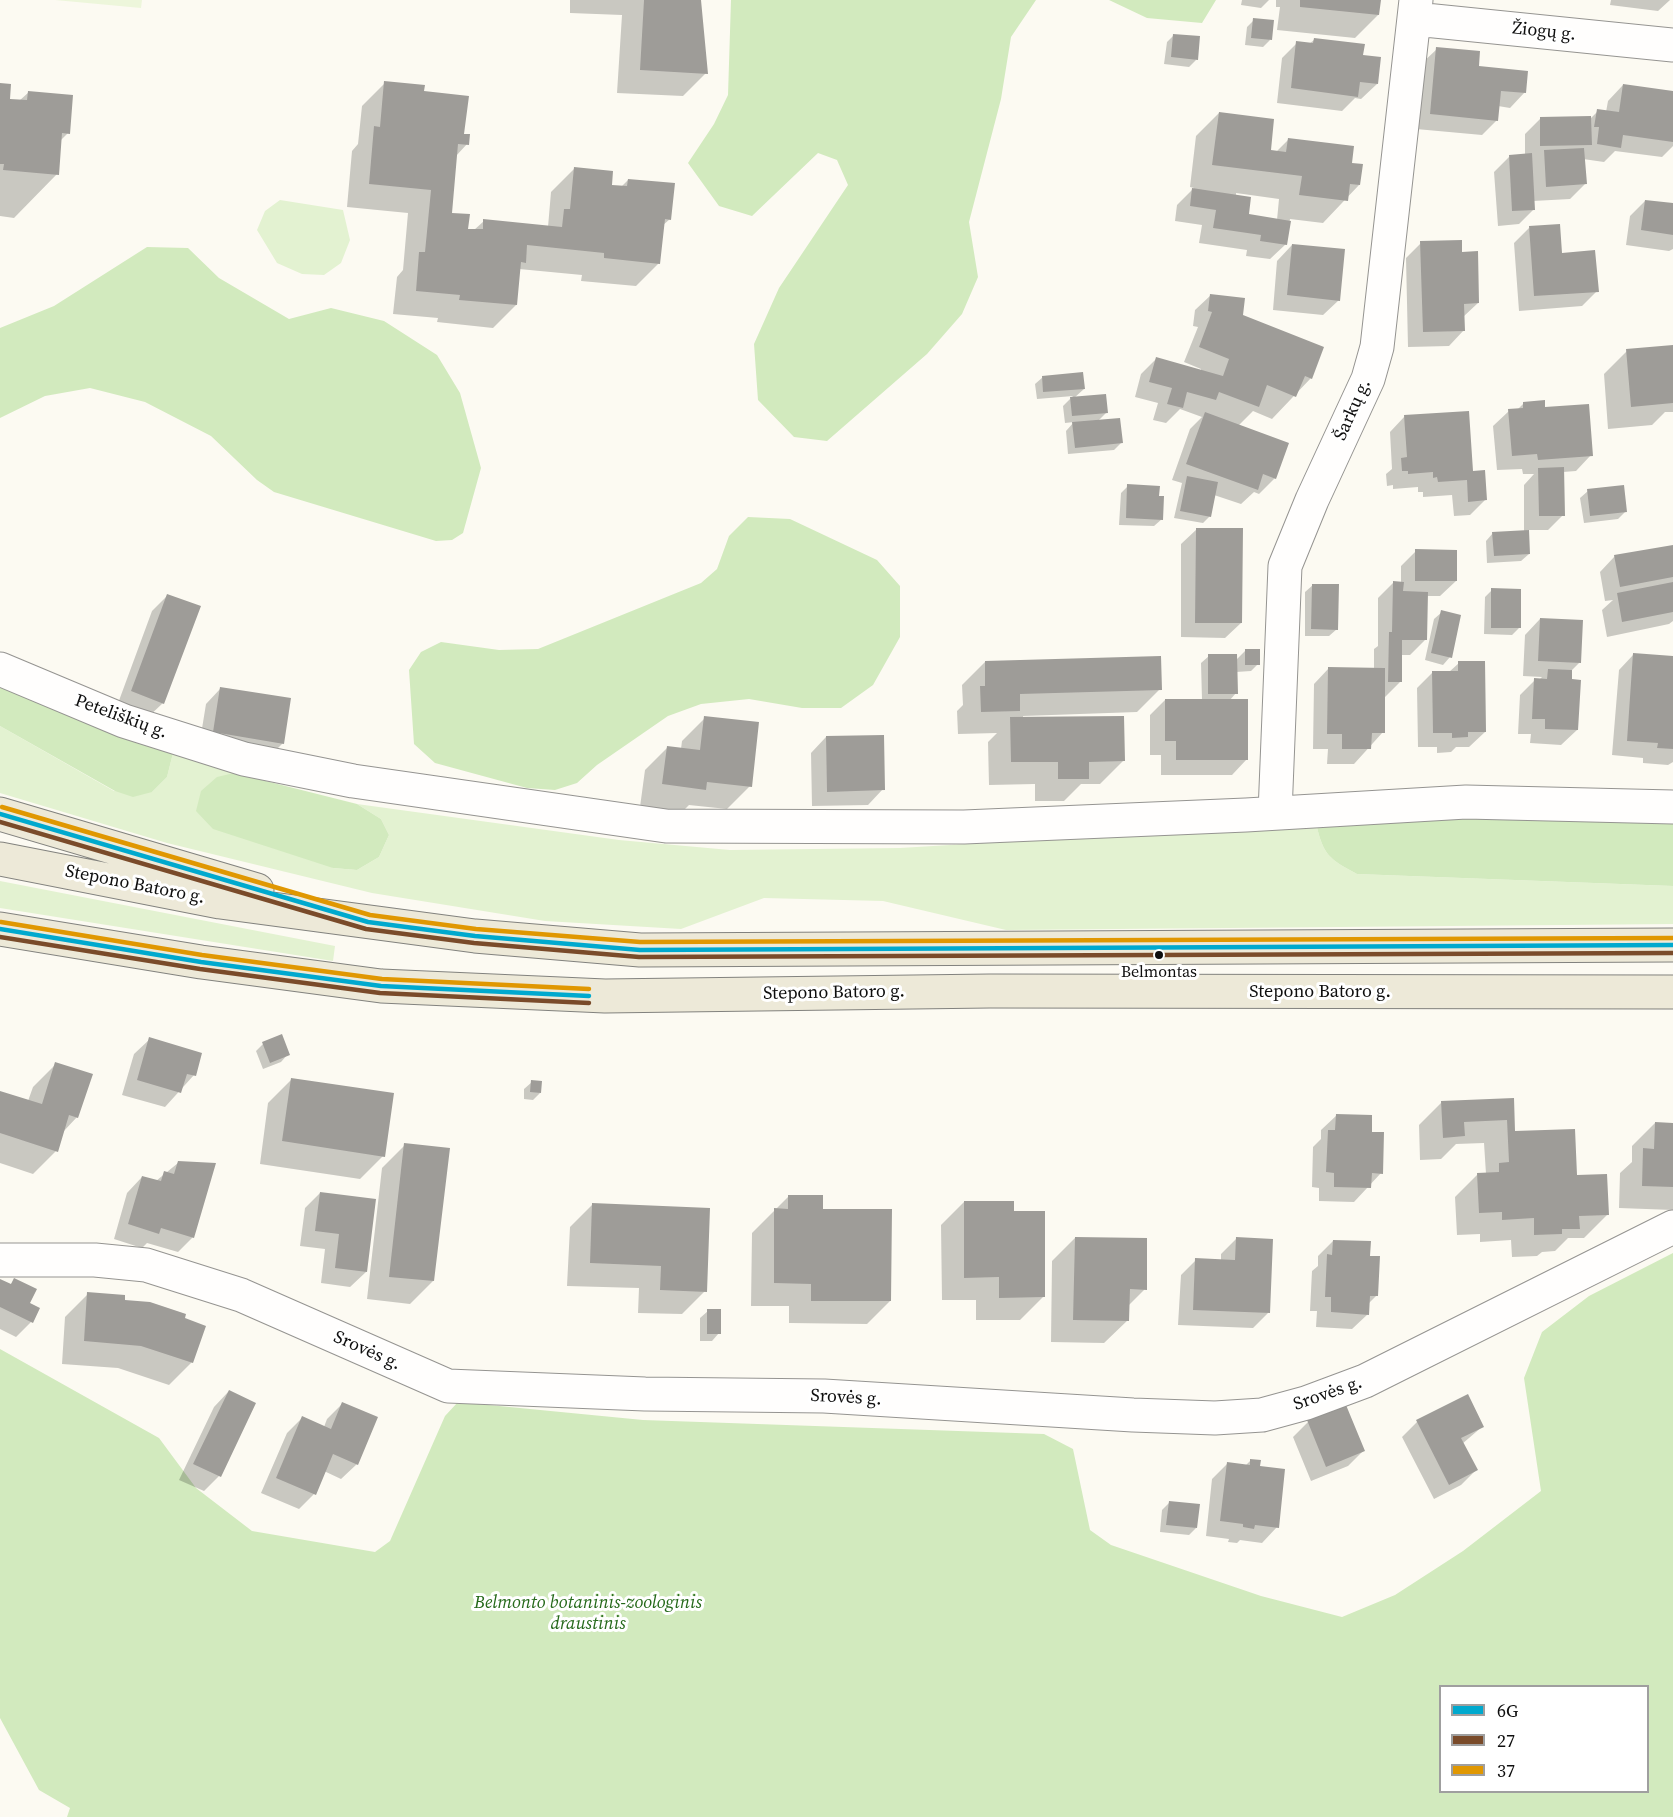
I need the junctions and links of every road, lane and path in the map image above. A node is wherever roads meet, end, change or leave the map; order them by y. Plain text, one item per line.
1 (1416, 10) edge
2 (1673, 45) edge
3 (0, 669) edge
4 (1673, 807) edge
5 (1275, 813) junction
6 (0, 814) edge
7 (0, 859) edge
8 (368, 922) junction
9 (0, 929) edge
10 (1673, 945) edge
11 (1673, 992) edge
12 (1673, 1227) edge
13 (0, 1260) edge

1 - 2 street, Žiogų g.
1 - 5 street, Šarkų g.
3 - 5 street, Peteliškių g.
4 - 5 street
6 - 8 main road
7 - 8 main road, Stepono Batoro g.
8 - 10 main road, Stepono Batoro g.
9 - 11 main road, Stepono Batoro g.
12 - 13 street, Srovės g.

